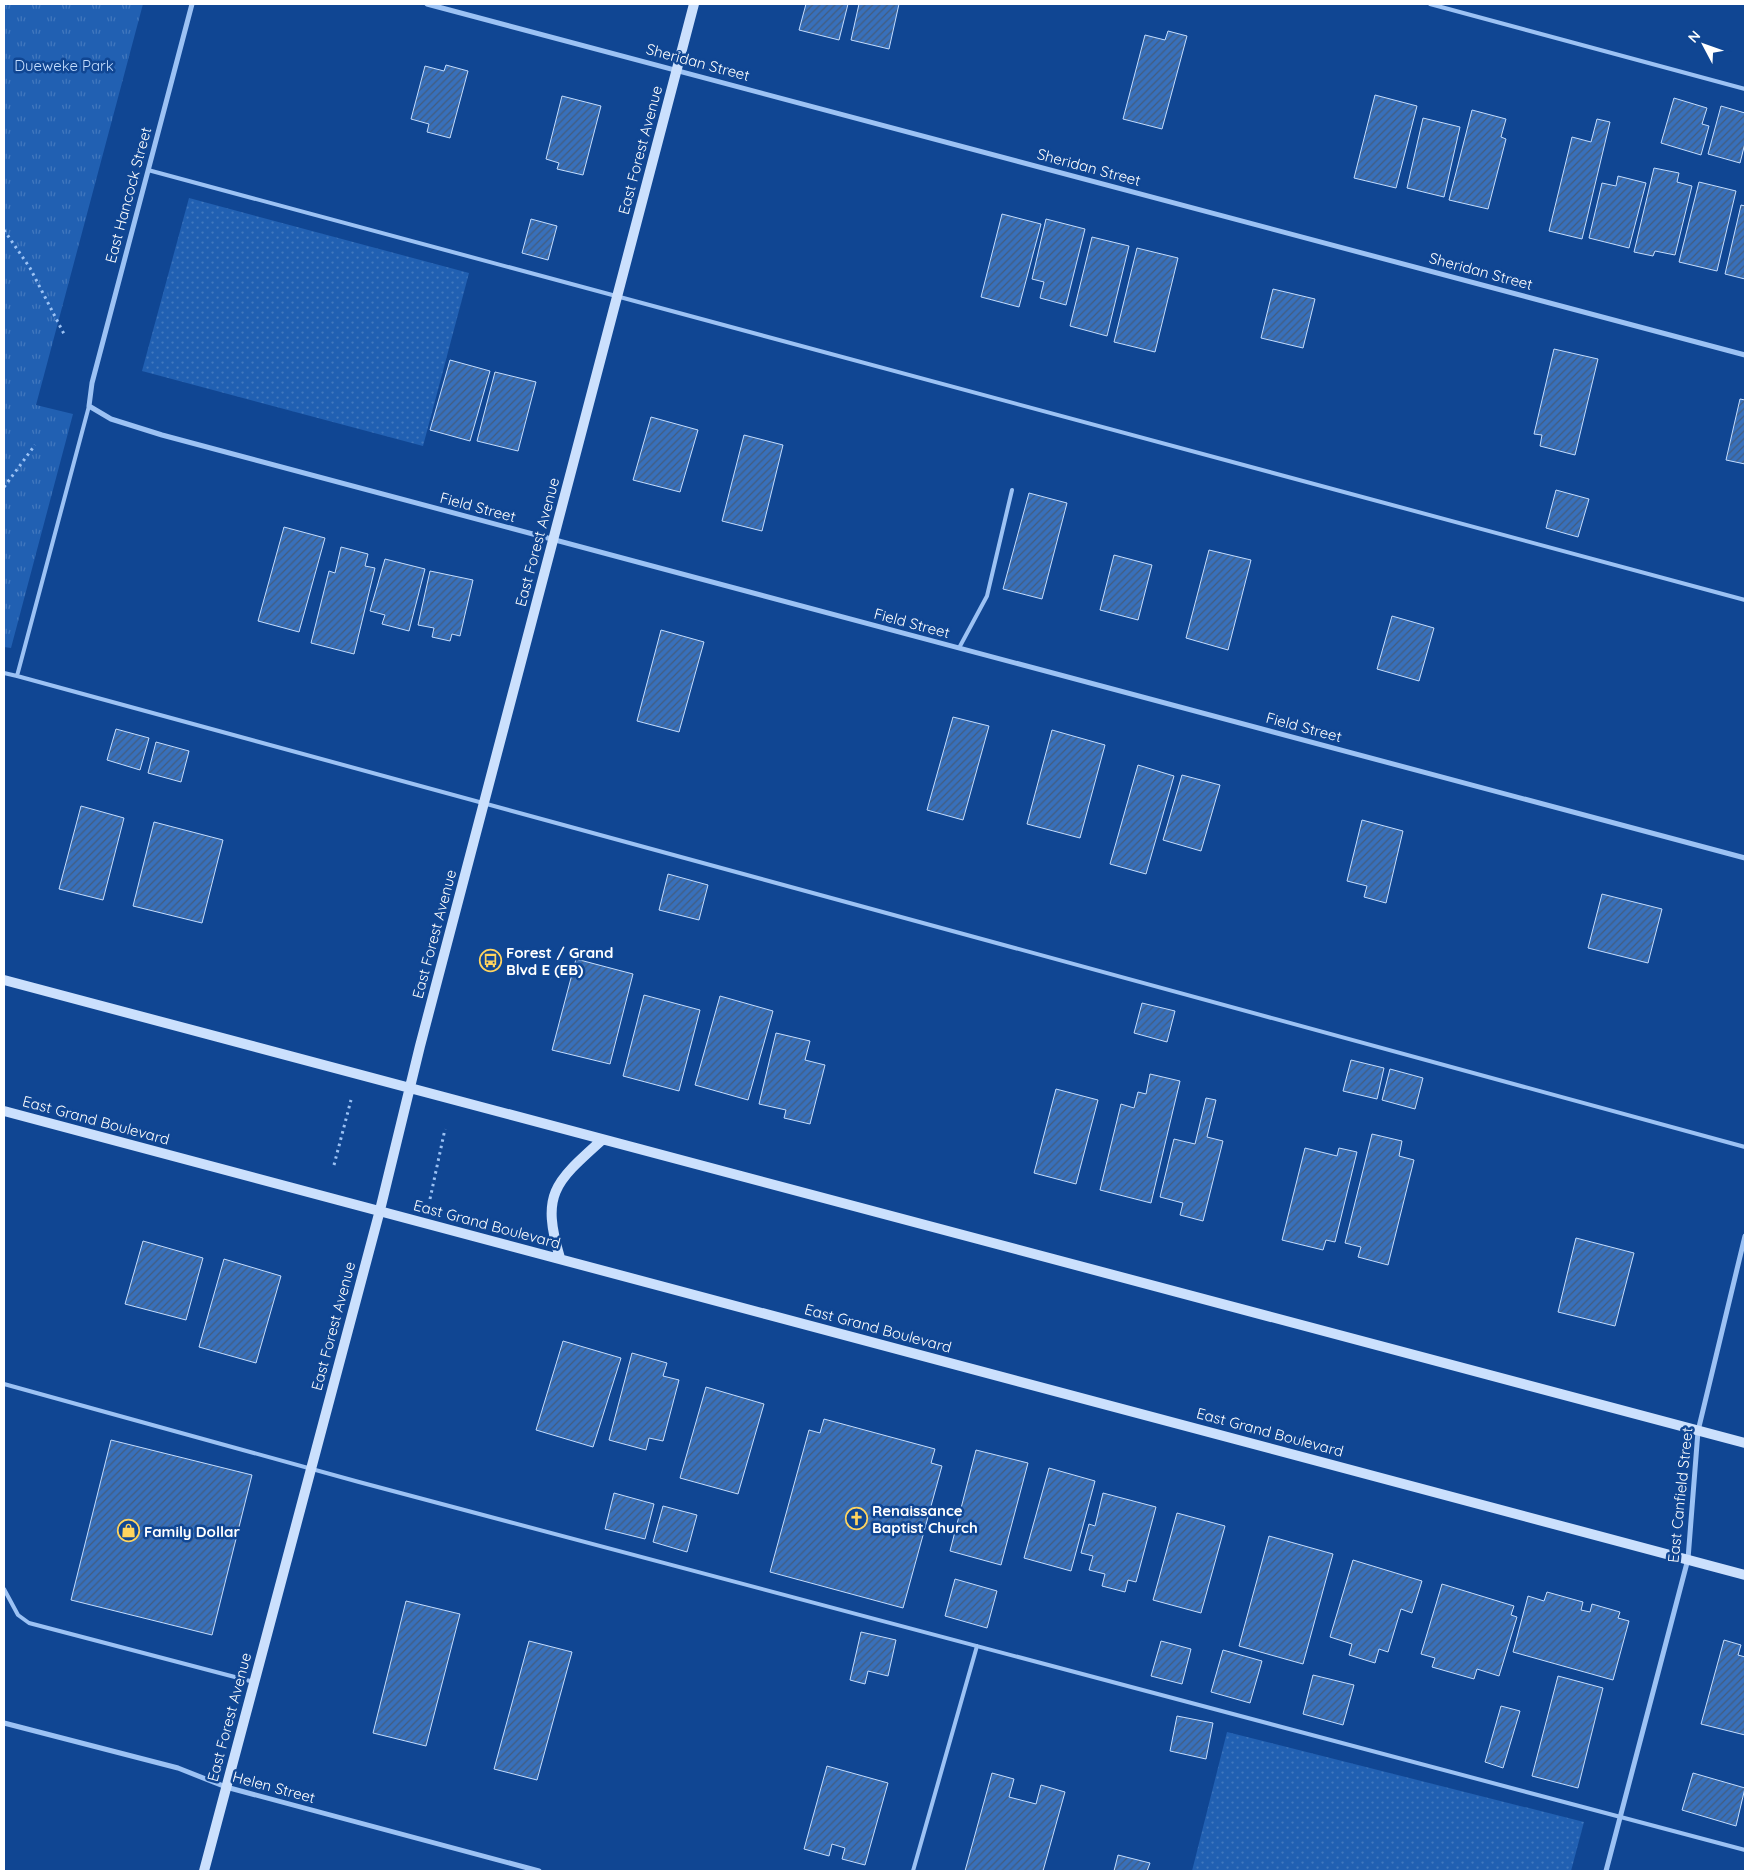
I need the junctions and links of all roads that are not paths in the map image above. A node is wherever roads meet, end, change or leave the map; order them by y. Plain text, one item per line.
1 (192, 4) edge
2 (427, 4) edge
3 (694, 4) edge
4 (1430, 4) edge
5 (677, 70) junction
6 (1745, 89) edge
7 (148, 170) junction
8 (617, 297) junction
9 (1745, 355) edge
10 (89, 406) junction
11 (1012, 490) dead end
12 (554, 540) junction
13 (1745, 600) edge
14 (959, 648) junction
15 (4, 673) edge
16 (17, 676) junction
17 (484, 805) junction
18 (1745, 858) edge
19 (4, 980) edge
20 (409, 1088) junction
21 (4, 1111) edge
22 (602, 1140) junction
23 (1745, 1147) edge
24 (380, 1210) junction
25 (1745, 1236) edge
26 (560, 1258) junction
27 (4, 1384) edge
28 (1698, 1431) junction
29 (1745, 1443) edge
30 (311, 1469) junction
31 (1688, 1559) junction
32 (1745, 1575) edge
33 (4, 1589) edge
34 (977, 1646) junction
35 (254, 1682) junction
36 (4, 1722) edge
37 (226, 1787) junction
38 (1621, 1816) junction
39 (1745, 1850) edge
40 (204, 1871) edge
41 (539, 1871) edge
42 (914, 1871) edge
43 (1606, 1871) edge

1 - 7 street, East Hancock Street
2 - 5 street, Sheridan Street
3 - 5 main road, East Forest Avenue
4 - 6 lane
5 - 8 main road, East Forest Avenue
5 - 9 street, Sheridan Street
7 - 8 lane
7 - 10 street, East Hancock Street
8 - 12 main road, East Forest Avenue
8 - 13 lane
10 - 12 street, Field Street
10 - 16 lane
11 - 14 lane
12 - 14 street, Field Street
12 - 17 main road, East Forest Avenue
14 - 18 street, Field Street
15 - 16 lane
16 - 17 lane
17 - 20 main road, East Forest Avenue
17 - 23 lane
19 - 20 main road
20 - 22 main road
20 - 24 main road, East Forest Avenue
21 - 24 main road, East Grand Boulevard
22 - 26 main road
22 - 28 main road
24 - 26 main road, East Grand Boulevard
24 - 30 main road, East Forest Avenue
25 - 28 street, East Canfield Street
26 - 31 main road, East Grand Boulevard
27 - 30 lane
28 - 29 main road
28 - 31 street, East Canfield Street
30 - 34 lane
30 - 35 main road, East Forest Avenue
31 - 32 main road, East Grand Boulevard
31 - 38 street, East Canfield Street
33 - 35 lane
34 - 38 lane
34 - 42 lane
35 - 37 main road, East Forest Avenue
36 - 37 street, Helen Street
37 - 40 main road, East Forest Avenue
37 - 41 street, Helen Street
38 - 39 lane
38 - 43 street, East Canfield Street

